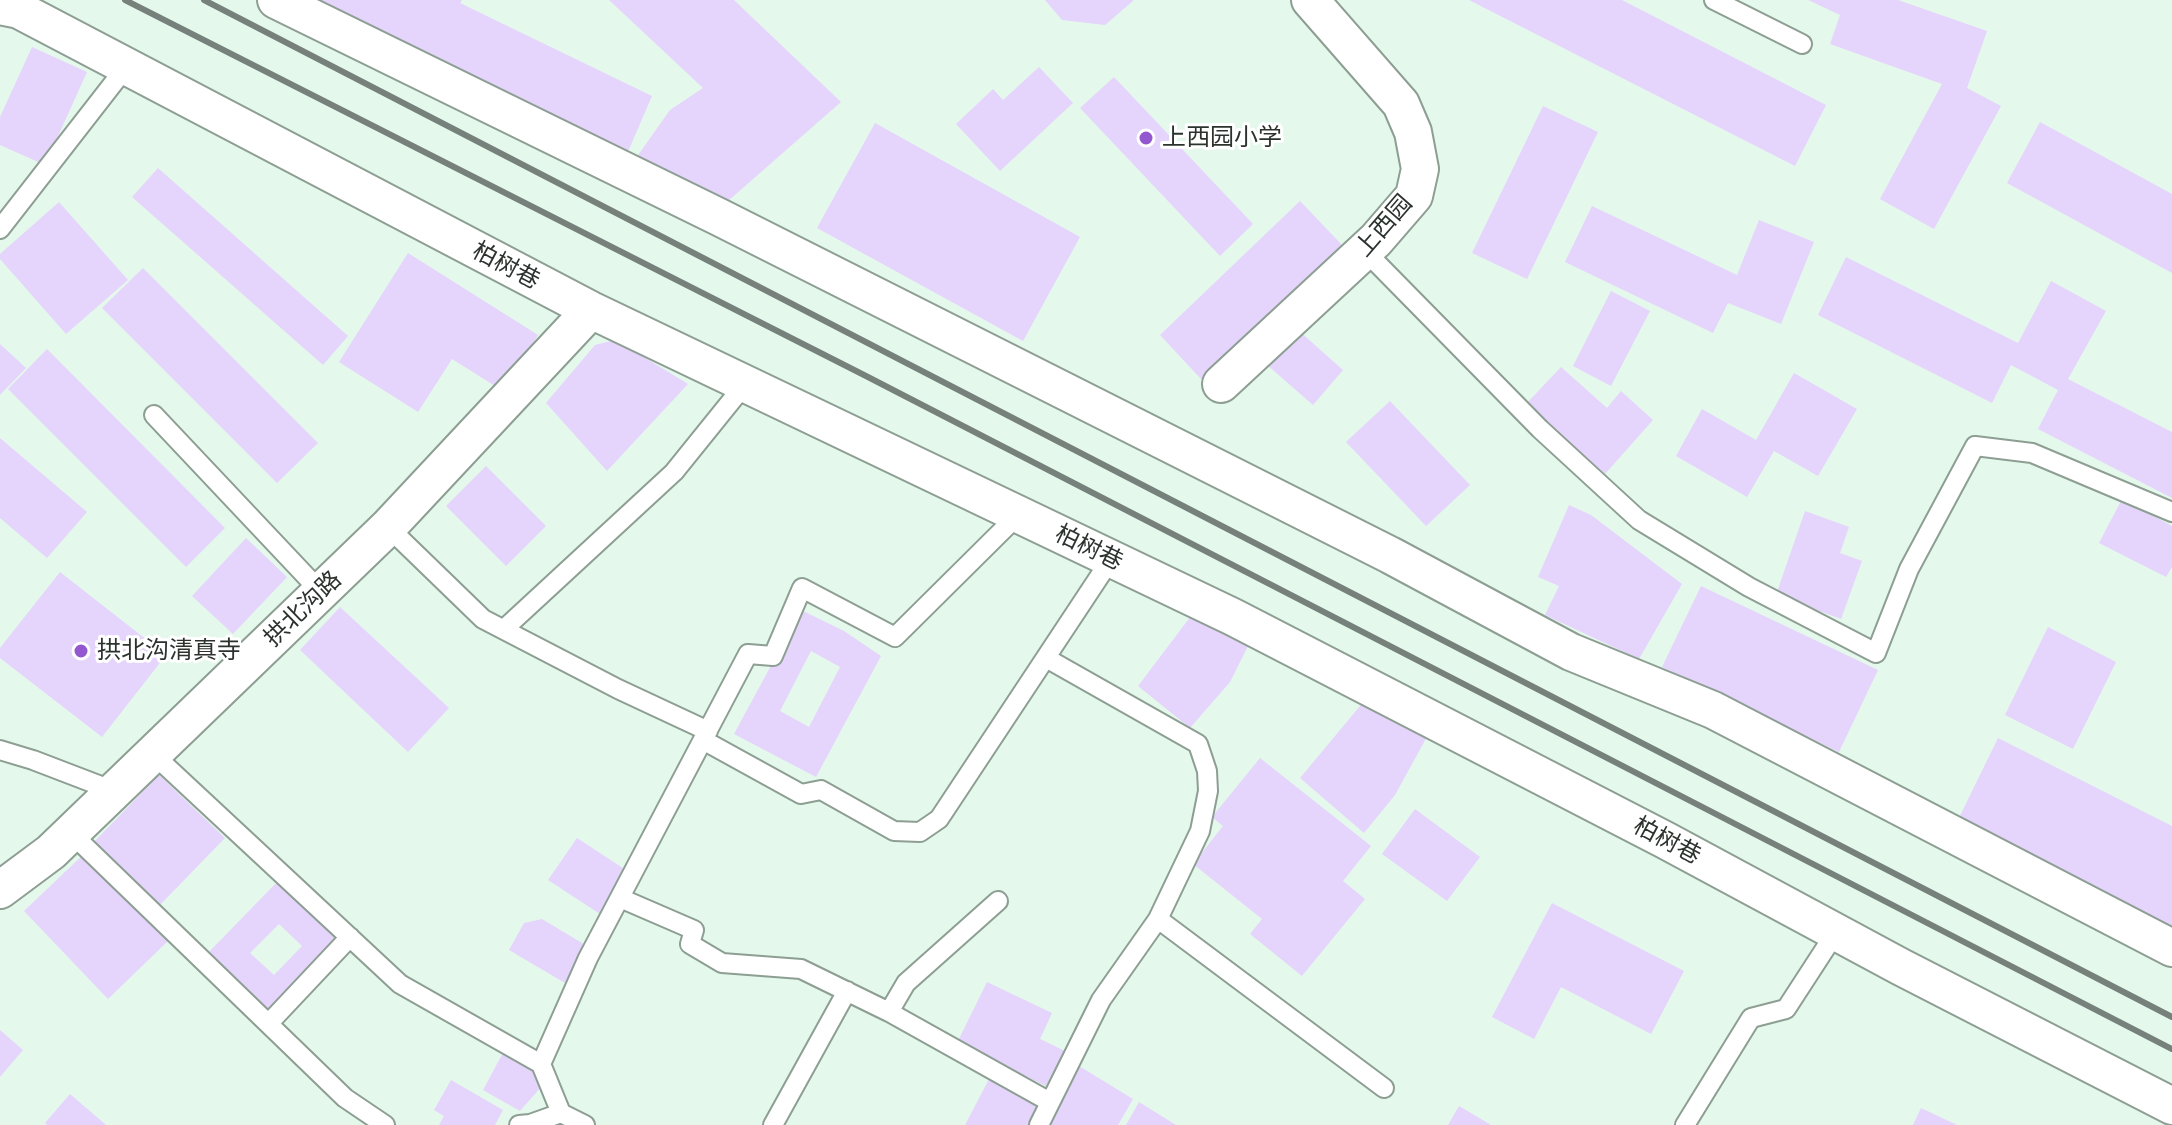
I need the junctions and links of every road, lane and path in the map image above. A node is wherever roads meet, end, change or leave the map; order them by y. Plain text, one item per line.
1 (276, 0) edge
2 (1310, 0) edge
3 (1714, 0) edge
4 (0, 6) edge
5 (1802, 44) dead end
6 (126, 67) junction
7 (0, 229) edge
8 (1365, 251) junction
9 (591, 310) junction
10 (745, 384) junction
11 (1221, 384) dead end
12 (154, 415) dead end
13 (2172, 512) edge
14 (1019, 514) junction
15 (388, 527) junction
16 (1111, 559) junction
17 (321, 592) junction
18 (504, 629) junction
19 (1046, 658) junction
20 (706, 735) junction
21 (0, 750) edge
22 (153, 754) junction
23 (114, 791) junction
24 (71, 833) junction
25 (0, 890) edge
26 (620, 898) junction
27 (998, 901) dead end
28 (1158, 919) junction
29 (1836, 932) junction
30 (350, 937) junction
31 (2172, 948) edge
32 (847, 991) junction
33 (889, 1012) junction
34 (269, 1023) junction
35 (541, 1064) junction
36 (1384, 1088) dead end
37 (1050, 1102) junction
38 (2172, 1106) edge
39 (561, 1113) junction
40 (385, 1125) edge
41 (519, 1125) edge
42 (585, 1125) edge
43 (773, 1125) edge
44 (1039, 1125) edge
45 (1685, 1125) edge

1 - 31 street
2 - 8 street, 上西园
3 - 5 lane
4 - 6 street, 柏树巷
6 - 7 lane
6 - 9 street, 柏树巷
8 - 11 street, 上西园
8 - 13 lane
9 - 10 street, 柏树巷
9 - 15 street, 拱北沟路
10 - 14 street, 柏树巷
10 - 18 lane
12 - 17 lane
14 - 16 street, 柏树巷
14 - 20 lane
15 - 17 street, 拱北沟路
15 - 18 lane
16 - 19 lane
16 - 29 street, 柏树巷
17 - 22 street, 拱北沟路
18 - 20 lane
19 - 20 lane
19 - 28 lane
20 - 26 lane
21 - 23 lane
22 - 23 street, 拱北沟路
22 - 30 lane
23 - 24 street, 拱北沟路
24 - 25 street, 拱北沟路
24 - 34 lane
26 - 32 lane
26 - 35 lane
27 - 33 lane
28 - 36 lane
28 - 37 lane
29 - 38 street, 柏树巷
29 - 45 lane
30 - 34 lane
30 - 35 lane
32 - 33 lane
32 - 43 lane
33 - 37 lane
34 - 40 lane
35 - 39 lane
37 - 44 lane
39 - 41 lane
39 - 42 lane

